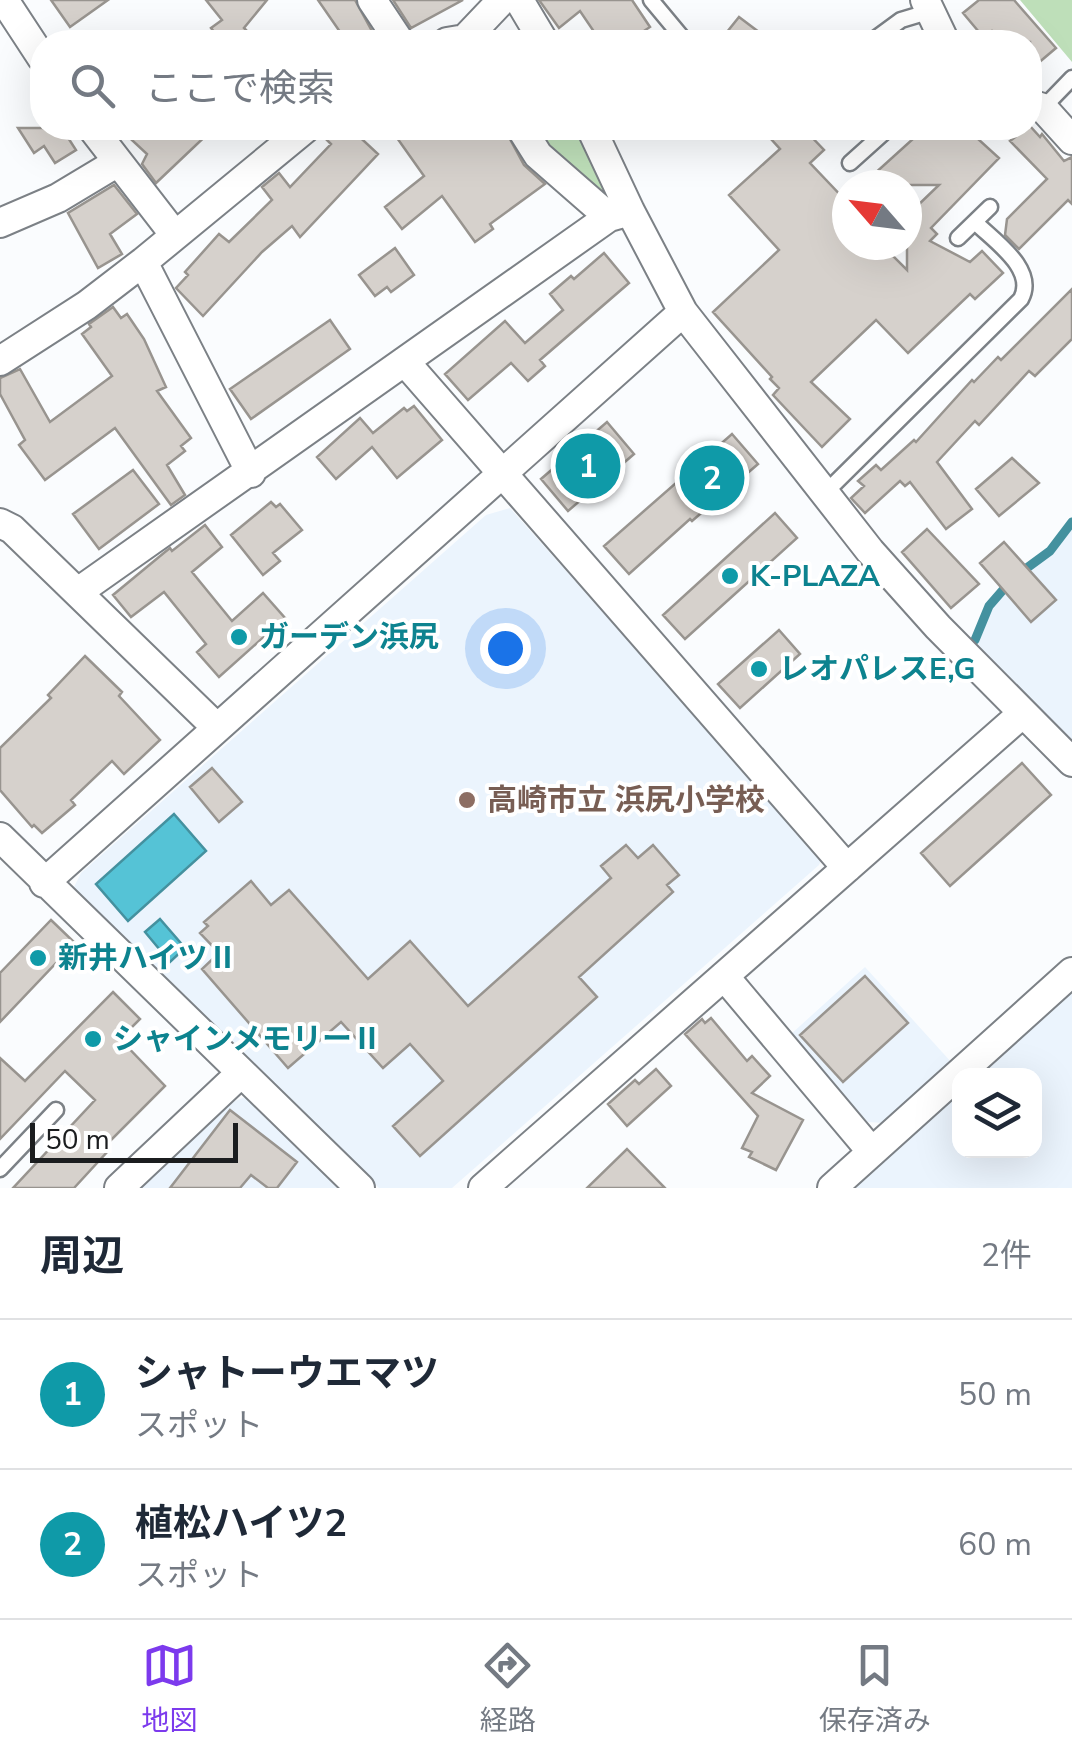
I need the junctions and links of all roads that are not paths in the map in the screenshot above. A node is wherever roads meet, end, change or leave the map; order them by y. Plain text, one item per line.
1 (4, 0) edge
2 (372, 0) edge
3 (502, 0) edge
4 (519, 0) edge
5 (650, 0) edge
6 (928, 5) edge
7 (392, 30) edge
8 (471, 30) edge
9 (537, 30) edge
10 (676, 30) edge
11 (887, 30) edge
12 (939, 30) edge
13 (30, 40) edge
14 (1072, 78) edge
15 (1042, 101) edge
16 (1042, 112) edge
17 (101, 140) edge
18 (291, 140) edge
19 (528, 140) edge
20 (595, 140) edge
21 (876, 140) edge
22 (1072, 140) edge
23 (118, 162) junction
24 (850, 163) dead end
25 (990, 207) dead end
26 (619, 214) junction
27 (974, 222) junction
28 (0, 223) edge
29 (174, 234) junction
30 (958, 238) dead end
31 (143, 262) junction
32 (684, 312) junction
33 (0, 361) edge
34 (406, 363) junction
35 (251, 473) junction
36 (500, 474) junction
37 (824, 494) junction
38 (0, 524) edge
39 (78, 592) junction
40 (1024, 713) junction
41 (218, 728) junction
42 (1072, 762) edge
43 (0, 837) edge
44 (847, 868) junction
45 (44, 883) junction
46 (1072, 972) edge
47 (724, 976) junction
48 (241, 1073) junction
49 (56, 1110) dead end
50 (872, 1152) junction
51 (0, 1169) edge
52 (120, 1188) edge
53 (360, 1188) edge
54 (482, 1188) edge
55 (832, 1188) edge

1 - 13 street
2 - 7 street
3 - 8 street
4 - 9 street
5 - 10 lane
6 - 11 lane
6 - 12 street
14 - 15 lane
16 - 22 street
17 - 23 street
18 - 29 street
19 - 26 street
20 - 26 street
21 - 24 lane
23 - 28 street
23 - 29 street
25 - 27 lane
26 - 32 street
26 - 34 street
27 - 30 lane
27 - 37 lane
29 - 31 street
31 - 33 street
31 - 35 street
32 - 36 street
32 - 37 street
34 - 35 street
34 - 36 street
35 - 39 street
36 - 41 street
36 - 44 street
37 - 40 street
38 - 39 street
39 - 41 street
40 - 42 street
40 - 44 street
41 - 45 street
43 - 45 street
44 - 47 street
45 - 48 street
46 - 50 street
47 - 50 street
47 - 54 street
48 - 52 street
48 - 53 street
49 - 51 lane
50 - 55 street

